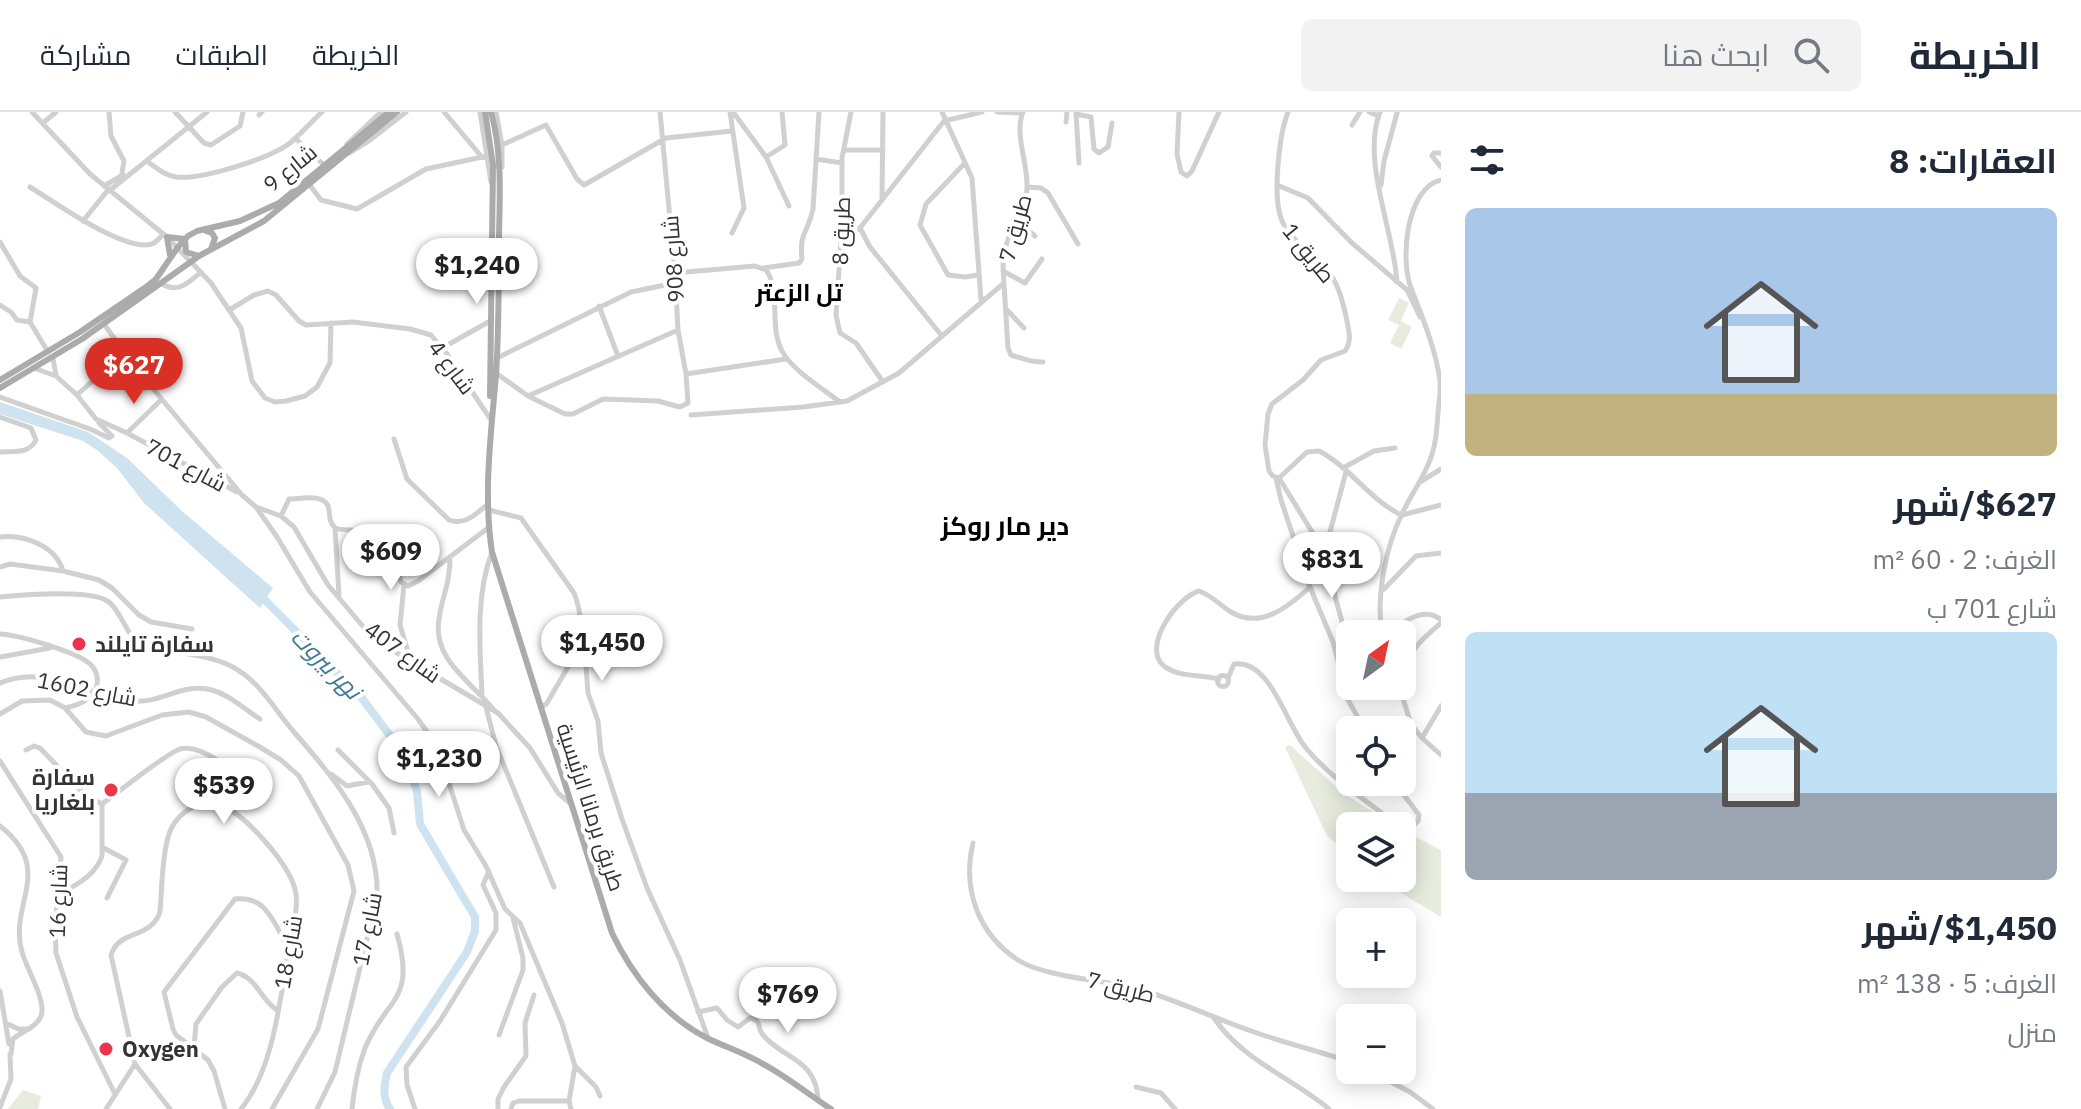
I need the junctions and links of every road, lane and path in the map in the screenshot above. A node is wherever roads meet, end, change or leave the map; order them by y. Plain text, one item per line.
1 (32, 112) edge
2 (56, 112) edge
3 (109, 112) edge
4 (175, 112) edge
5 (207, 112) edge
6 (243, 112) edge
7 (322, 112) edge
8 (381, 112) edge
9 (389, 112) edge
10 (397, 112) edge
11 (406, 112) edge
12 (444, 112) edge
13 (482, 112) edge
14 (493, 112) edge
15 (660, 112) edge
16 (731, 112) edge
17 (782, 112) edge
18 (819, 112) edge
19 (851, 112) edge
20 (883, 112) edge
21 (942, 112) edge
22 (982, 112) edge
23 (997, 112) edge
24 (1067, 112) edge
25 (1179, 112) edge
26 (1219, 112) edge
27 (1288, 112) edge
28 (1360, 112) edge
29 (1369, 112) edge
30 (366, 113) edge
31 (1022, 113) edge
32 (1076, 113) edge
33 (1397, 113) edge
34 (1379, 114) edge
35 (372, 119) junction
36 (944, 121) junction
37 (44, 122) junction
38 (1066, 122) dead end
39 (1112, 123) dead end
40 (1352, 125) dead end
41 (190, 127) junction
42 (732, 131) junction
43 (295, 138) junction
44 (662, 140) junction
45 (497, 143) junction
46 (843, 150) junction
47 (883, 150) junction
48 (343, 152) junction
49 (1441, 153) edge
50 (484, 156) junction
51 (766, 157) junction
52 (816, 159) junction
53 (148, 162) junction
54 (842, 163) junction
55 (1079, 163) dead end
56 (964, 164) junction
57 (324, 165) junction
58 (1441, 167) edge
59 (124, 177) junction
60 (1441, 180) edge
61 (309, 184) junction
62 (1277, 185) junction
63 (30, 187) dead end
64 (1027, 187) junction
65 (107, 189) junction
66 (1380, 194) junction
67 (493, 199) junction
68 (882, 199) junction
69 (789, 206) dead end
70 (1016, 220) junction
71 (83, 221) junction
72 (842, 226) junction
73 (860, 228) junction
74 (202, 230) junction
75 (732, 233) dead end
76 (166, 236) junction
77 (1035, 236) dead end
78 (185, 239) junction
79 (0, 242) edge
80 (1078, 244) dead end
81 (178, 247) junction
82 (208, 251) junction
83 (199, 256) junction
84 (1042, 259) dead end
85 (192, 262) junction
86 (165, 267) junction
87 (763, 268) junction
88 (1003, 271) junction
89 (201, 272) junction
90 (675, 273) junction
91 (978, 275) junction
92 (158, 281) junction
93 (675, 283) junction
94 (1004, 283) junction
95 (1397, 283) junction
96 (1409, 289) junction
97 (982, 301) junction
98 (0, 305) edge
99 (599, 306) junction
100 (231, 309) junction
101 (1007, 309) junction
102 (492, 319) junction
103 (30, 322) junction
104 (331, 323) junction
105 (104, 324) junction
106 (1024, 328) dead end
107 (678, 330) junction
108 (80, 332) junction
109 (942, 336) junction
110 (442, 348) junction
111 (48, 352) junction
112 (618, 356) junction
113 (496, 358) junction
114 (787, 359) junction
115 (49, 361) junction
116 (1043, 362) dead end
117 (134, 366) junction
118 (34, 368) junction
119 (496, 373) junction
120 (686, 374) junction
121 (56, 376) junction
122 (0, 380) edge
123 (1440, 381) edge
124 (883, 382) junction
125 (0, 388) edge
126 (77, 395) junction
127 (528, 396) junction
128 (0, 397) edge
129 (161, 400) junction
130 (840, 402) junction
131 (691, 415) dead end
132 (491, 416) junction
133 (0, 417) edge
134 (96, 419) junction
135 (127, 433) junction
136 (394, 439) dead end
137 (1395, 448) dead end
138 (0, 452) edge
139 (1441, 469) edge
140 (1344, 470) junction
141 (1278, 478) junction
142 (1419, 482) junction
143 (242, 495) junction
144 (1441, 505) edge
145 (489, 506) junction
146 (256, 507) junction
147 (1401, 515) junction
148 (281, 516) junction
149 (335, 528) junction
150 (488, 528) junction
151 (0, 537) edge
152 (1321, 545) junction
153 (492, 552) junction
154 (1441, 553) edge
155 (450, 558) junction
156 (0, 567) edge
157 (63, 571) junction
158 (404, 585) junction
159 (1310, 587) junction
160 (1383, 590) junction
161 (338, 596) junction
162 (0, 597) edge
163 (1341, 620) edge
164 (1380, 620) edge
165 (1410, 620) edge
166 (1441, 621) edge
167 (192, 629) dead end
168 (0, 634) edge
169 (1416, 647) edge
170 (53, 648) junction
171 (0, 657) edge
172 (580, 657) junction
173 (411, 662) junction
174 (0, 683) edge
175 (94, 691) junction
176 (482, 696) junction
177 (1403, 700) edge
178 (1441, 706) edge
179 (486, 707) junction
180 (65, 708) junction
181 (540, 709) junction
182 (495, 711) junction
183 (0, 714) edge
184 (1357, 716) edge
185 (260, 719) dead end
186 (1422, 738) junction
187 (26, 750) dead end
188 (338, 750) dead end
189 (1441, 755) edge
190 (0, 761) edge
191 (330, 774) junction
192 (1336, 776) edge
193 (369, 781) junction
194 (250, 787) dead end
195 (1361, 796) edge
196 (1405, 796) edge
197 (102, 804) junction
198 (572, 804) junction
199 (0, 826) edge
200 (394, 833) dead end
201 (973, 843) dead end
202 (102, 847) junction
203 (489, 871) junction
204 (554, 887) dead end
205 (59, 895) junction
206 (107, 898) dead end
207 (513, 917) junction
208 (397, 934) dead end
209 (288, 947) junction
210 (0, 991) edge
211 (534, 995) dead end
212 (277, 1010) junction
213 (698, 1012) junction
214 (1214, 1017) junction
215 (6, 1022) junction
216 (28, 1029) junction
217 (499, 1035) dead end
218 (708, 1038) junction
219 (194, 1048) junction
220 (11, 1054) junction
221 (1336, 1058) edge
222 (135, 1064) junction
223 (575, 1066) junction
224 (1395, 1084) edge
225 (1136, 1087) dead end
226 (115, 1094) junction
227 (3, 1095) edge
228 (600, 1096) dead end
229 (818, 1100) junction
230 (569, 1101) junction
231 (0, 1107) edge
232 (510, 1108) edge
233 (106, 1109) edge
234 (170, 1109) edge
235 (225, 1109) edge
236 (241, 1109) edge
237 (272, 1109) edge
238 (317, 1109) edge
239 (352, 1109) edge
240 (415, 1109) edge
241 (498, 1109) edge
242 (571, 1109) edge
243 (830, 1109) edge
244 (1175, 1109) edge
245 (1329, 1109) edge
246 (1433, 1109) edge

1 - 37 street
2 - 37 street
3 - 59 street
4 - 41 street
5 - 41 street
6 - 41 street
7 - 43 street
8 - 35 street
9 - 48 main road, شارع 9
10 - 48 main road
11 - 48 street
12 - 50 street
13 - 45 main road
13 - 50 street
14 - 45 main road
15 - 44 street, شارع 908
16 - 42 street
16 - 51 street
17 - 51 street
18 - 52 street
19 - 46 street, طريق 8
20 - 47 street
21 - 36 street
22 - 36 street
23 - 31 street
24 - 38 street
25 - 26 street
27 - 62 street, طريق 1
28 - 40 street
29 - 34 street
30 - 35 street
31 - 64 street, 7 طريق
32 - 39 street
32 - 55 street
33 - 66 street
34 - 66 street
35 - 48 street
36 - 56 street
36 - 68 street
37 - 65 street
41 - 53 street
42 - 44 street
42 - 75 street
43 - 53 street
43 - 57 street
44 - 45 street
44 - 90 street, شارع 908
45 - 67 main road
45 - 113 main road
46 - 47 street
46 - 54 street, طريق 8
47 - 68 street
48 - 57 main road, شارع 9
48 - 61 main road
49 - 58 street
50 - 61 street
50 - 67 street
51 - 69 street
52 - 54 street
52 - 87 street
53 - 59 street
54 - 72 street, طريق 8
56 - 91 street
56 - 91 street
57 - 74 main road, شارع 9
59 - 65 street
60 - 96 street
61 - 82 main road
62 - 95 street
62 - 141 street, طريق 1
63 - 71 street
64 - 70 street, 7 طريق
64 - 80 street
65 - 71 street
65 - 76 street
66 - 95 street
67 - 102 main road
68 - 73 street
70 - 77 street
70 - 88 street, 7 طريق
71 - 76 street
72 - 73 street
72 - 124 street, طريق 8
73 - 109 street
74 - 78 main road
74 - 82 main road
76 - 78 main road
76 - 81 street
76 - 86 main road
78 - 81 main road
78 - 83 main road
79 - 103 street
81 - 85 street
81 - 86 main road
82 - 83 main road
83 - 85 main road
84 - 88 street
85 - 89 street
85 - 92 main road
86 - 92 main road
87 - 90 street
87 - 114 street
88 - 94 street, 7 طريق
89 - 92 street
89 - 100 street
90 - 93 street, شارع 908
91 - 97 street
92 - 105 main road
92 - 108 main road
93 - 99 street
93 - 107 street, شارع 908
94 - 97 street, 7 طريق
94 - 101 street
95 - 96 street
96 - 123 street
97 - 109 street, 7 طريق
98 - 103 street
99 - 112 street
99 - 113 street
100 - 104 street, شارع 4
100 - 104 street
101 - 106 street
101 - 116 street
102 - 110 street
102 - 132 main road
103 - 111 street
104 - 110 street, شارع 4
105 - 115 main road
105 - 117 street
107 - 112 street
107 - 120 street, شارع 908
108 - 111 main road
108 - 115 main road
109 - 124 street, 7 طريق
110 - 132 street, شارع 4
111 - 122 main road
112 - 127 street
113 - 119 main road
114 - 120 street
114 - 130 street
115 - 118 main road
115 - 121 street
117 - 126 street
117 - 129 street
118 - 121 street
118 - 125 main road
119 - 127 street
119 - 132 main road
120 - 127 street, شارع 908
121 - 126 street, شارع 701
123 - 142 street
124 - 130 street, 7 طريق
126 - 134 street, شارع 701
128 - 134 street
129 - 135 street
129 - 143 street
130 - 131 street, 7 طريق
132 - 145 main road, طريق برمانا الرئيسية
133 - 138 street
134 - 135 street, شارع 701
135 - 143 street, شارع 701
136 - 145 street
137 - 140 street
139 - 142 street
140 - 141 street
140 - 147 street
140 - 152 street
141 - 152 street
141 - 159 street
142 - 147 street
143 - 146 street
144 - 147 street
145 - 150 main road, طريق برمانا الرئيسية
145 - 172 street
146 - 148 street
146 - 203 street
147 - 160 street
148 - 149 street
148 - 161 street, شارع 407
149 - 158 street
149 - 161 street
150 - 153 main road, طريق برمانا الرئيسية
150 - 155 street
151 - 157 street
152 - 163 street
153 - 176 street
153 - 181 main road, طريق برمانا الرئيسية
154 - 160 street
155 - 158 street
155 - 176 street
156 - 157 street
157 - 167 street
158 - 173 street
159 - 184 street
159 - 192 street
160 - 164 street
161 - 173 street, شارع 407
162 - 191 street, شارع 17
165 - 166 street
166 - 169 street
168 - 170 street
170 - 171 street
170 - 175 street
172 - 181 street
172 - 213 street
173 - 179 street, شارع 407
174 - 175 street, شارع 1602
175 - 180 street
175 - 185 street, شارع 1602
176 - 182 street
177 - 186 street
178 - 186 street
179 - 182 street, شارع 407
179 - 204 street
180 - 183 street
180 - 237 street
181 - 198 main road, طريق برمانا الرئيسية
182 - 198 street, شارع 407
186 - 189 street
187 - 197 street
188 - 193 street
190 - 205 street, شارع 16
191 - 193 street
191 - 238 street, شارع 17
193 - 200 street
194 - 197 street
195 - 196 street
197 - 202 street
198 - 218 main road, طريق برمانا الرئيسية
199 - 216 street
201 - 214 street, طريق 7
202 - 205 street
202 - 206 street
203 - 207 street
203 - 240 street
205 - 226 street, شارع 16
207 - 217 street
207 - 223 street
208 - 239 street
209 - 212 street, شارع 18
209 - 219 street
209 - 222 street, شارع 18
210 - 215 street
211 - 241 street
212 - 219 street
212 - 236 street, شارع 18
213 - 218 street
213 - 229 street
214 - 221 street, طريق 7
214 - 245 street
215 - 216 street
215 - 220 street
216 - 220 street
218 - 229 main road, طريق برمانا الرئيسية
219 - 235 street
220 - 227 street
222 - 226 street
222 - 234 street
223 - 228 street
223 - 230 street
224 - 246 street
225 - 244 street
226 - 233 street
227 - 231 street
229 - 243 main road, طريق برمانا الرئيسية
230 - 232 street
230 - 242 street

